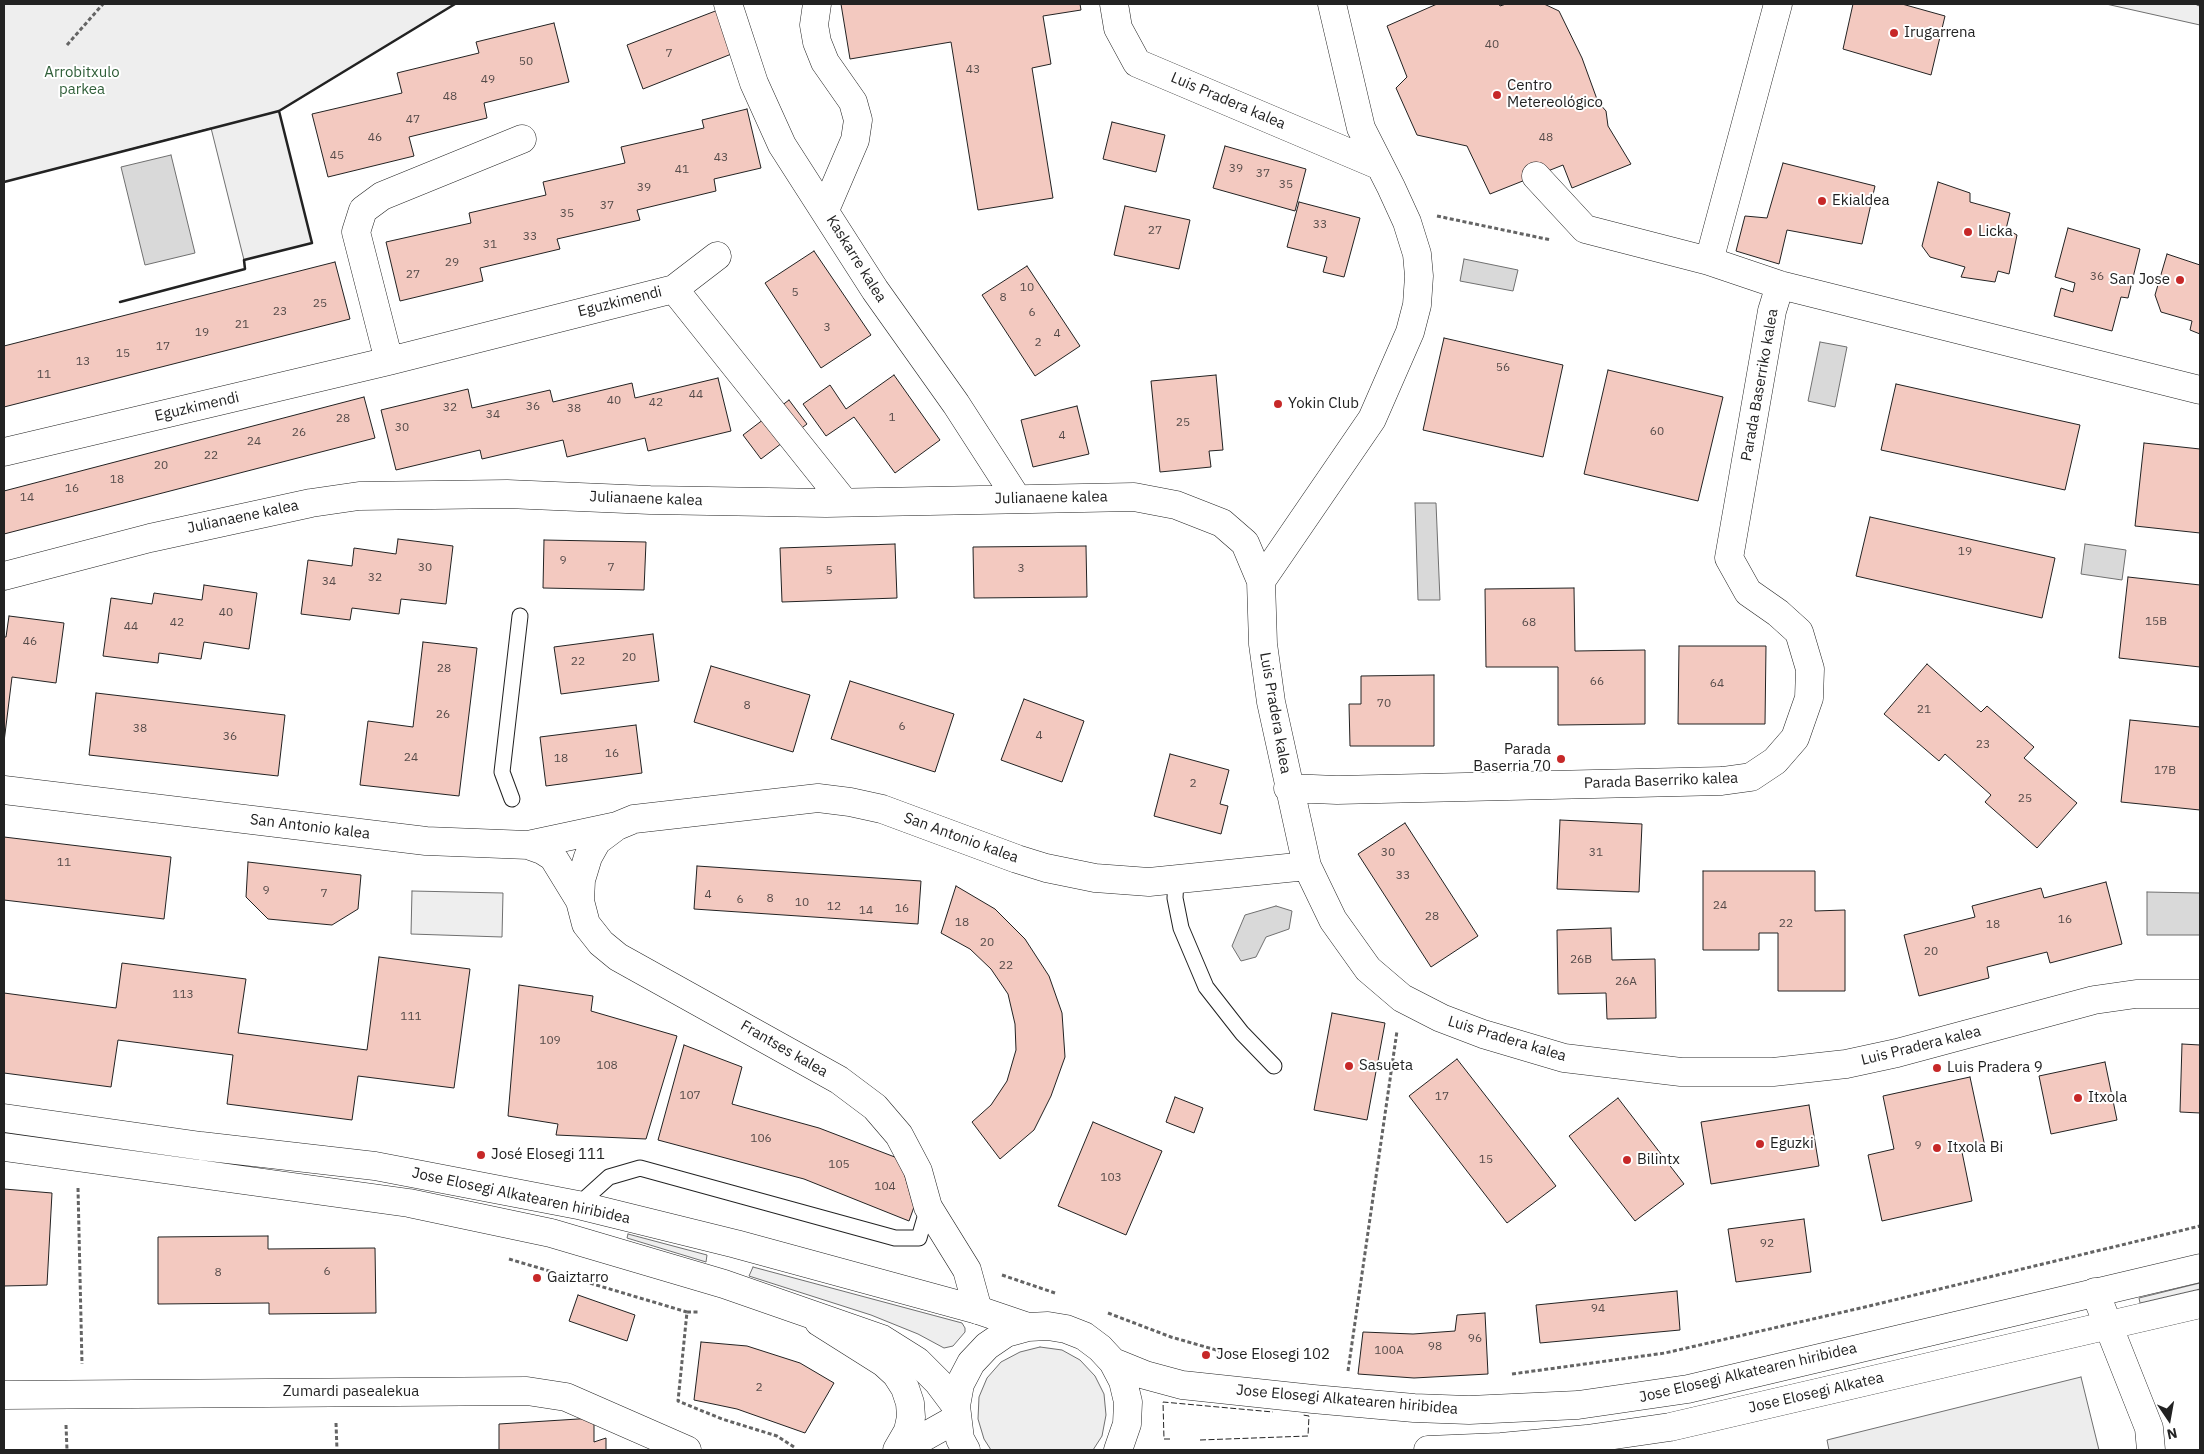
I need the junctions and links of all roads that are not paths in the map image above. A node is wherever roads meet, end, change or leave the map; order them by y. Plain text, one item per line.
1 (728, 4) edge
2 (818, 4) edge
3 (1114, 4) edge
4 (1332, 4) edge
5 (1778, 4) edge
6 (522, 139) dead end
7 (1378, 165) junction
8 (1536, 176) dead end
9 (825, 210) junction
10 (717, 256) dead end
11 (1709, 262) junction
12 (1780, 285) junction
13 (674, 289) junction
14 (389, 361) junction
15 (2200, 390) edge
16 (4, 452) edge
17 (1016, 498) junction
18 (844, 502) junction
19 (4, 576) edge
20 (1261, 580) junction
21 (520, 616) dead end
22 (1288, 788) junction
23 (4, 790) edge
24 (512, 799) dead end
25 (616, 826) junction
26 (528, 845) junction
27 (1307, 866) junction
28 (1176, 880) junction
29 (580, 901) junction
30 (2200, 994) edge
31 (1274, 1066) dead end
32 (4, 1118) edge
33 (4, 1147) edge
34 (578, 1205) junction
35 (928, 1207) junction
36 (2200, 1268) edge
37 (2095, 1292) junction
38 (2200, 1304) edge
39 (798, 1310) junction
40 (978, 1310) junction
41 (2109, 1325) junction
42 (1028, 1327) junction
43 (1113, 1362) junction
44 (4, 1395) edge
45 (960, 1433) edge
46 (676, 1448) edge
47 (897, 1450) edge
48 (901, 1450) edge
49 (1118, 1450) edge
50 (1428, 1450) edge
51 (2151, 1450) edge

1 - 9 street, Kaskarre kalea
2 - 9 street
3 - 7 street, Luis Pradera kalea
4 - 7 street
5 - 11 street
6 - 14 street
7 - 20 street
8 - 11 street
9 - 17 street, Kaskarre kalea
10 - 13 street
11 - 12 street
12 - 15 street
12 - 22 street, Parada Baserriko kalea
13 - 14 street, Eguzkimendi
13 - 18 street, Eguzkimendi
14 - 16 street, Eguzkimendi
17 - 18 street, Julianaene kalea
17 - 20 street, Julianaene kalea
18 - 19 street, Julianaene kalea
20 - 22 street, Luis Pradera kalea
21 - 24 lane
22 - 27 street, Luis Pradera kalea
23 - 26 street, San Antonio kalea
25 - 26 street, San Antonio kalea
25 - 28 street, San Antonio kalea
25 - 29 street, San Antonio kalea
26 - 29 street, Frantses kalea
27 - 28 street, San Antonio kalea
27 - 30 street, Luis Pradera kalea
28 - 31 lane
29 - 35 street, Frantses kalea
32 - 34 street, Jose Elosegi Alkatearen hiribidea
33 - 39 street, Jose Elosegi Alkatearen hiribidea
34 - 35 lane
34 - 40 street, Jose Elosegi Alkatearen hiribidea
35 - 40 street, Frantses kalea
36 - 37 street, Jose Elosegi Alkatearen hiribidea
37 - 41 street
37 - 43 street, Jose Elosegi Alkatearen hiribidea
38 - 41 street, Jose Elosegi Alkatea
39 - 45 street, Jose Elosegi Alkatearen hiribidea
39 - 47 street
40 - 42 street, Jose Elosegi Alkatearen hiribidea
41 - 50 street, Jose Elosegi Alkatea
41 - 51 street
42 - 43 street
42 - 45 street
43 - 49 street
44 - 46 street, Zumardi pasealekua
45 - 48 street

